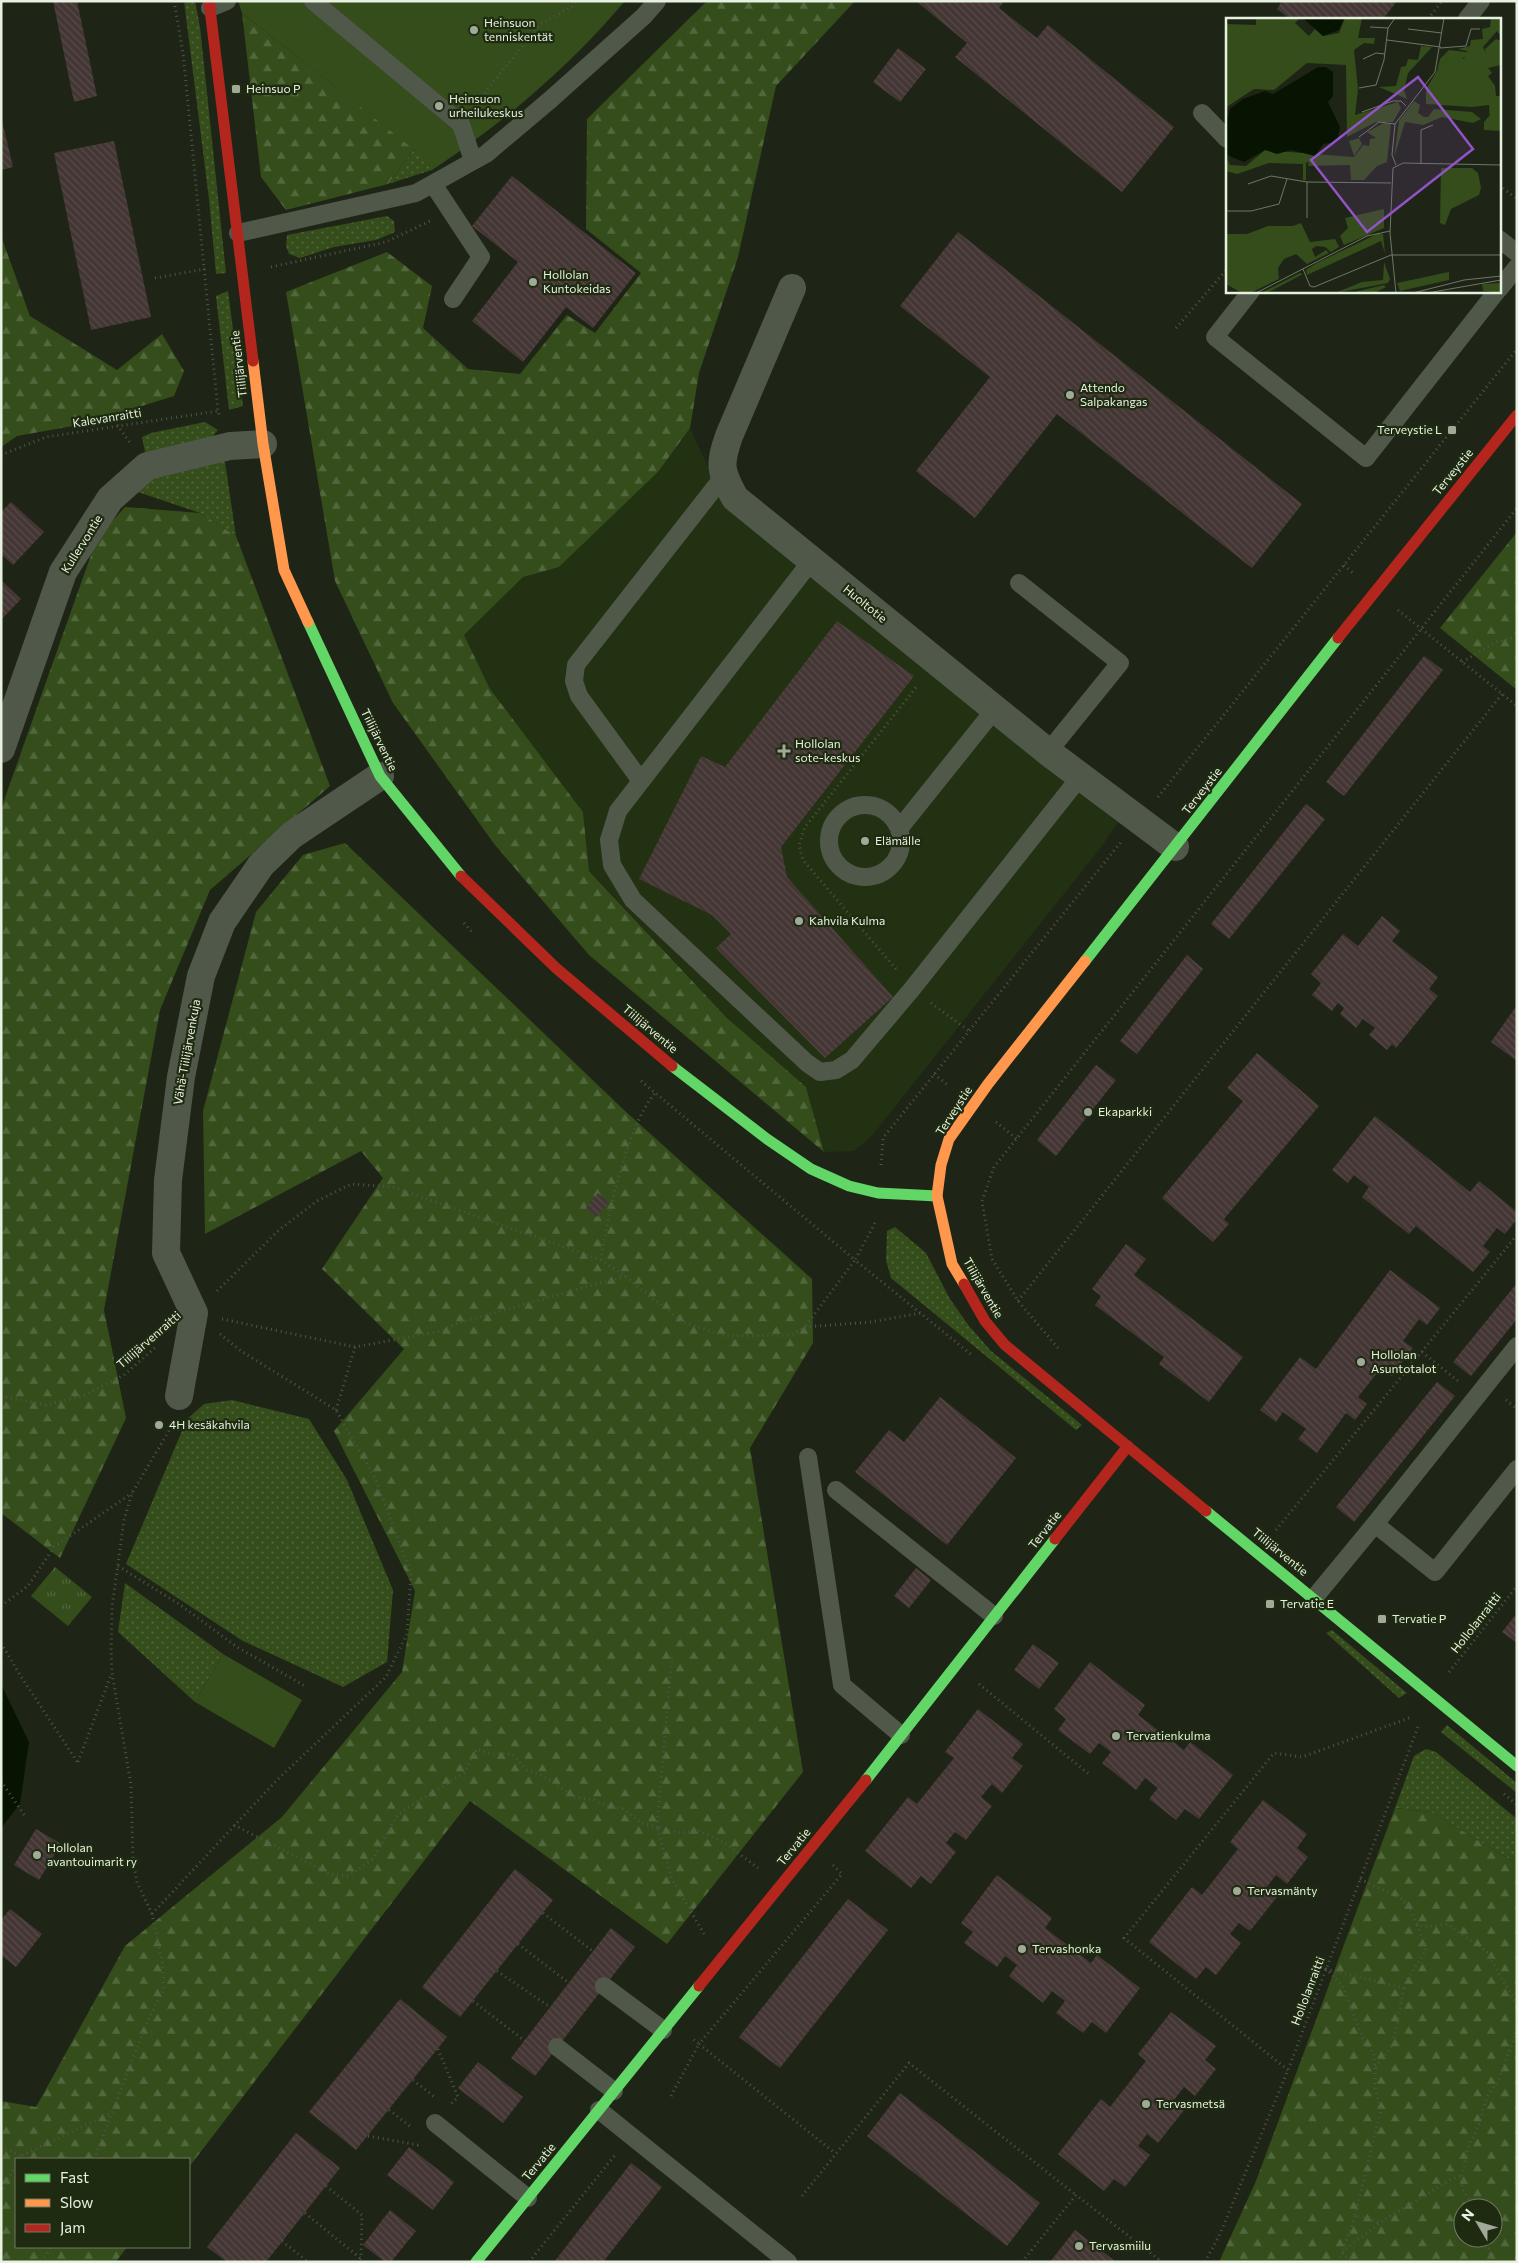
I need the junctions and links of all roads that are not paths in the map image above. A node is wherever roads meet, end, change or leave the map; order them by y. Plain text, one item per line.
1 (227, 1) edge
2 (313, 1) edge
3 (657, 1) edge
4 (1481, 1) edge
5 (209, 4) edge
6 (1468, 18) edge
7 (1202, 113) dead end
8 (1226, 138) edge
9 (473, 162) junction
10 (432, 184) junction
11 (238, 233) junction
12 (1500, 240) edge
13 (1517, 253) edge
14 (1517, 267) edge
15 (792, 288) dead end
16 (1500, 288) edge
17 (1250, 292) edge
18 (1496, 292) edge
19 (453, 299) dead end
20 (1517, 416) edge
21 (263, 444) junction
22 (724, 477) junction
23 (812, 560) junction
24 (1019, 583) dead end
25 (995, 709) junction
26 (1, 749) edge
27 (1048, 752) junction
28 (380, 776) junction
29 (1080, 777) junction
30 (641, 781) junction
31 (899, 829) junction
32 (1175, 848) junction
33 (937, 1196) junction
34 (1517, 1346) edge
35 (179, 1396) road end
36 (1128, 1446) junction
37 (808, 1457) dead end
38 (1517, 1469) edge
39 (836, 1490) dead end
40 (1375, 1524) junction
41 (1314, 1598) junction
42 (994, 1616) junction
43 (901, 1735) junction
44 (1517, 1766) edge
45 (604, 1986) dead end
46 (663, 2030) junction
47 (557, 2048) dead end
48 (614, 2090) junction
49 (599, 2110) junction
50 (435, 2123) dead end
51 (528, 2198) junction
52 (476, 2262) edge
53 (788, 2262) edge

1 - 5 lane
2 - 9 lane
3 - 9 lane
4 - 6 lane
5 - 11 street, Tiilijärventie
7 - 8 lane
9 - 10 lane
10 - 11 lane
10 - 19 lane
11 - 21 street, Tiilijärventie
12 - 13 lane
14 - 16 lane
15 - 22 street, Huoltotie
17 - 18 lane
20 - 32 street, Terveystie
21 - 26 street, Kullervontie
21 - 28 street, Tiilijärventie
22 - 23 street, Huoltotie
22 - 30 lane
23 - 25 street, Huoltotie
23 - 30 lane
24 - 27 lane
25 - 27 street, Huoltotie
25 - 31 lane
27 - 29 street, Huoltotie
28 - 33 street, Tiilijärventie
28 - 35 street, Vähä-Tiilijärvenkuja
29 - 30 lane
29 - 32 street, Huoltotie
31 - 31 lane
32 - 33 street, Terveystie
33 - 36 street, Tiilijärventie
34 - 40 lane
36 - 41 street, Tiilijärventie
36 - 42 street, Tervatie
37 - 43 lane
38 - 40 lane
39 - 42 lane
40 - 41 lane
41 - 44 street, Tiilijärventie
42 - 43 street, Tervatie
43 - 46 street, Tervatie
45 - 46 lane
46 - 48 street, Tervatie
47 - 48 lane
48 - 49 street, Tervatie
49 - 51 street, Tervatie
49 - 53 lane
50 - 51 lane
51 - 52 street, Tervatie

